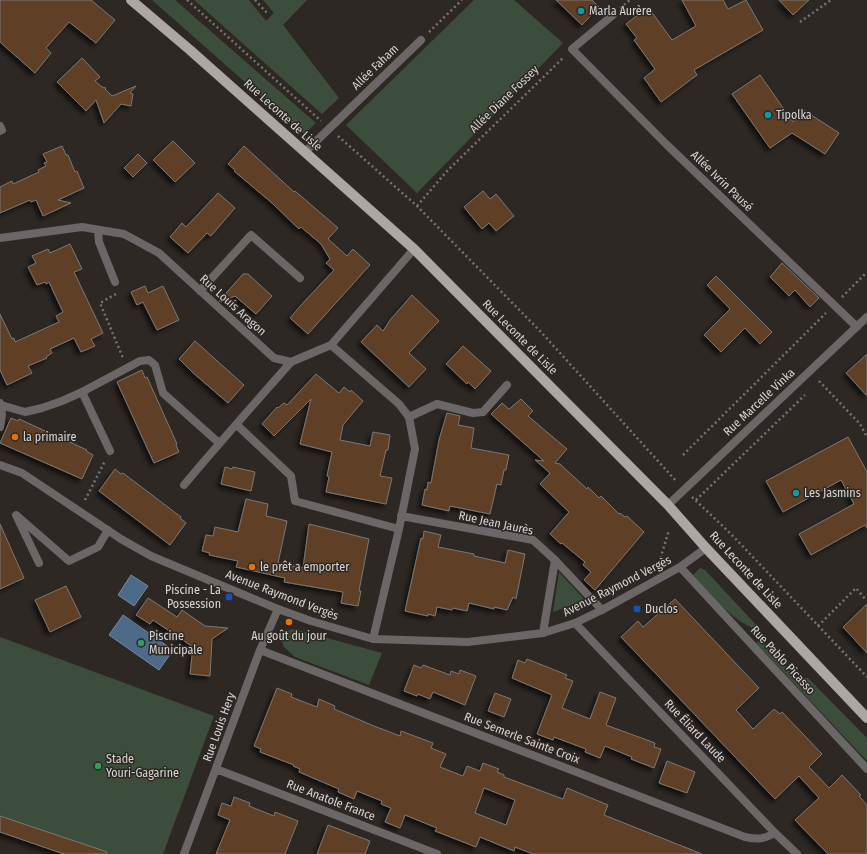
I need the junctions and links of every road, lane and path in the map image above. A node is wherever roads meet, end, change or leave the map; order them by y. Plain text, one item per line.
1 (131, 0) edge
2 (187, 0) edge
3 (255, 0) edge
4 (462, 0) edge
5 (831, 0) edge
6 (268, 14) dead end
7 (613, 15) dead end
8 (800, 22) dead end
9 (420, 40) joint
10 (572, 49) junction
11 (0, 126) edge
12 (330, 128) junction
13 (0, 131) edge
14 (305, 152) junction
15 (417, 206) junction
16 (98, 230) junction
17 (0, 238) edge
18 (414, 249) junction
19 (867, 272) edge
20 (300, 278) dead end
21 (115, 282) joint
22 (200, 291) junction
23 (834, 305) junction
24 (867, 317) edge
25 (857, 326) junction
26 (331, 345) junction
27 (291, 362) junction
28 (128, 368) junction
29 (824, 376) dead end
30 (507, 385) dead end
31 (82, 392) junction
32 (808, 392) dead end
33 (0, 404) edge
34 (409, 417) junction
35 (237, 425) junction
36 (0, 427) edge
37 (867, 437) edge
38 (219, 443) junction
39 (110, 451) joint
40 (683, 455) dead end
41 (0, 465) edge
42 (184, 485) dead end
43 (684, 489) junction
44 (696, 500) junction
45 (668, 506) junction
46 (79, 511) junction
47 (401, 516) junction
48 (399, 529) junction
49 (108, 530) junction
50 (669, 530) dead end
51 (706, 548) junction
52 (555, 560) junction
53 (39, 563) dead end
54 (659, 563) dead end
55 (680, 567) junction
56 (866, 600) edge
57 (278, 609) junction
58 (602, 610) junction
59 (575, 623) junction
60 (818, 626) junction
61 (543, 633) junction
62 (373, 639) junction
63 (260, 650) junction
64 (867, 677) edge
65 (867, 718) edge
66 (216, 769) junction
67 (867, 769) edge
68 (776, 833) junction
69 (184, 854) edge
70 (437, 854) edge
71 (797, 854) edge

1 - 14 main road, Rue Leconte de Lisle
2 - 12 path
3 - 6 path
4 - 9 path
5 - 8 path
7 - 10 street
9 - 12 street, Allée Faham
10 - 15 path, Allée Diane Fossey
10 - 23 street, Allée Ivrin Pausé
11 - 13 street
12 - 14 street, Allée Faham
12 - 15 path
14 - 18 main road, Rue Leconte de Lisle
15 - 43 path
16 - 17 street, Rue Louis Aragon
16 - 21 street
16 - 22 street, Rue Louis Aragon
18 - 26 street
18 - 45 main road, Rue Leconte de Lisle
19 - 23 path
20 - 22 street
21 - 28 path
22 - 27 street, Rue Louis Aragon
23 - 25 street, Allée Ivrin Pausé
23 - 40 path
24 - 25 street, Rue Marcelle Vinka
25 - 43 street, Rue Marcelle Vinka
26 - 27 street
26 - 34 street
27 - 35 street
28 - 31 street
28 - 38 street
29 - 37 path
30 - 34 street
31 - 33 street
31 - 39 street
32 - 44 path
33 - 36 street
34 - 47 street
35 - 38 street
35 - 48 street
38 - 42 street
39 - 46 path
41 - 46 street, Avenue Raymond Vergès
43 - 44 path
43 - 45 street, Rue Marcelle Vinka
44 - 60 path
45 - 51 main road, Rue Leconte de Lisle
46 - 49 street, Avenue Raymond Vergès
47 - 48 street
47 - 52 street, Rue Jean Jaurès
48 - 62 street
49 - 53 street
49 - 57 street, Avenue Raymond Vergès
50 - 54 path
51 - 55 street, Avenue Raymond Vergès
51 - 65 main road, Rue Leconte de Lisle
52 - 58 street, Rue Jean Jaurès
52 - 61 street
55 - 58 street, Avenue Raymond Vergès
55 - 67 street, Rue Pablo Picasso
56 - 60 path
57 - 62 street, Avenue Raymond Vergès
57 - 63 street, Rue Louis Hery
58 - 59 street, Avenue Raymond Vergès
59 - 61 street, Avenue Raymond Vergès
59 - 68 street, Rue Éliard Laude
60 - 64 path
61 - 62 street, Avenue Raymond Vergès
63 - 66 street, Rue Louis Hery
63 - 68 street, Rue Semerle Sainte Croix
66 - 69 street, Rue Louis Hery
66 - 70 street, Rue Anatole France
68 - 71 street, Rue Éliard Laude

